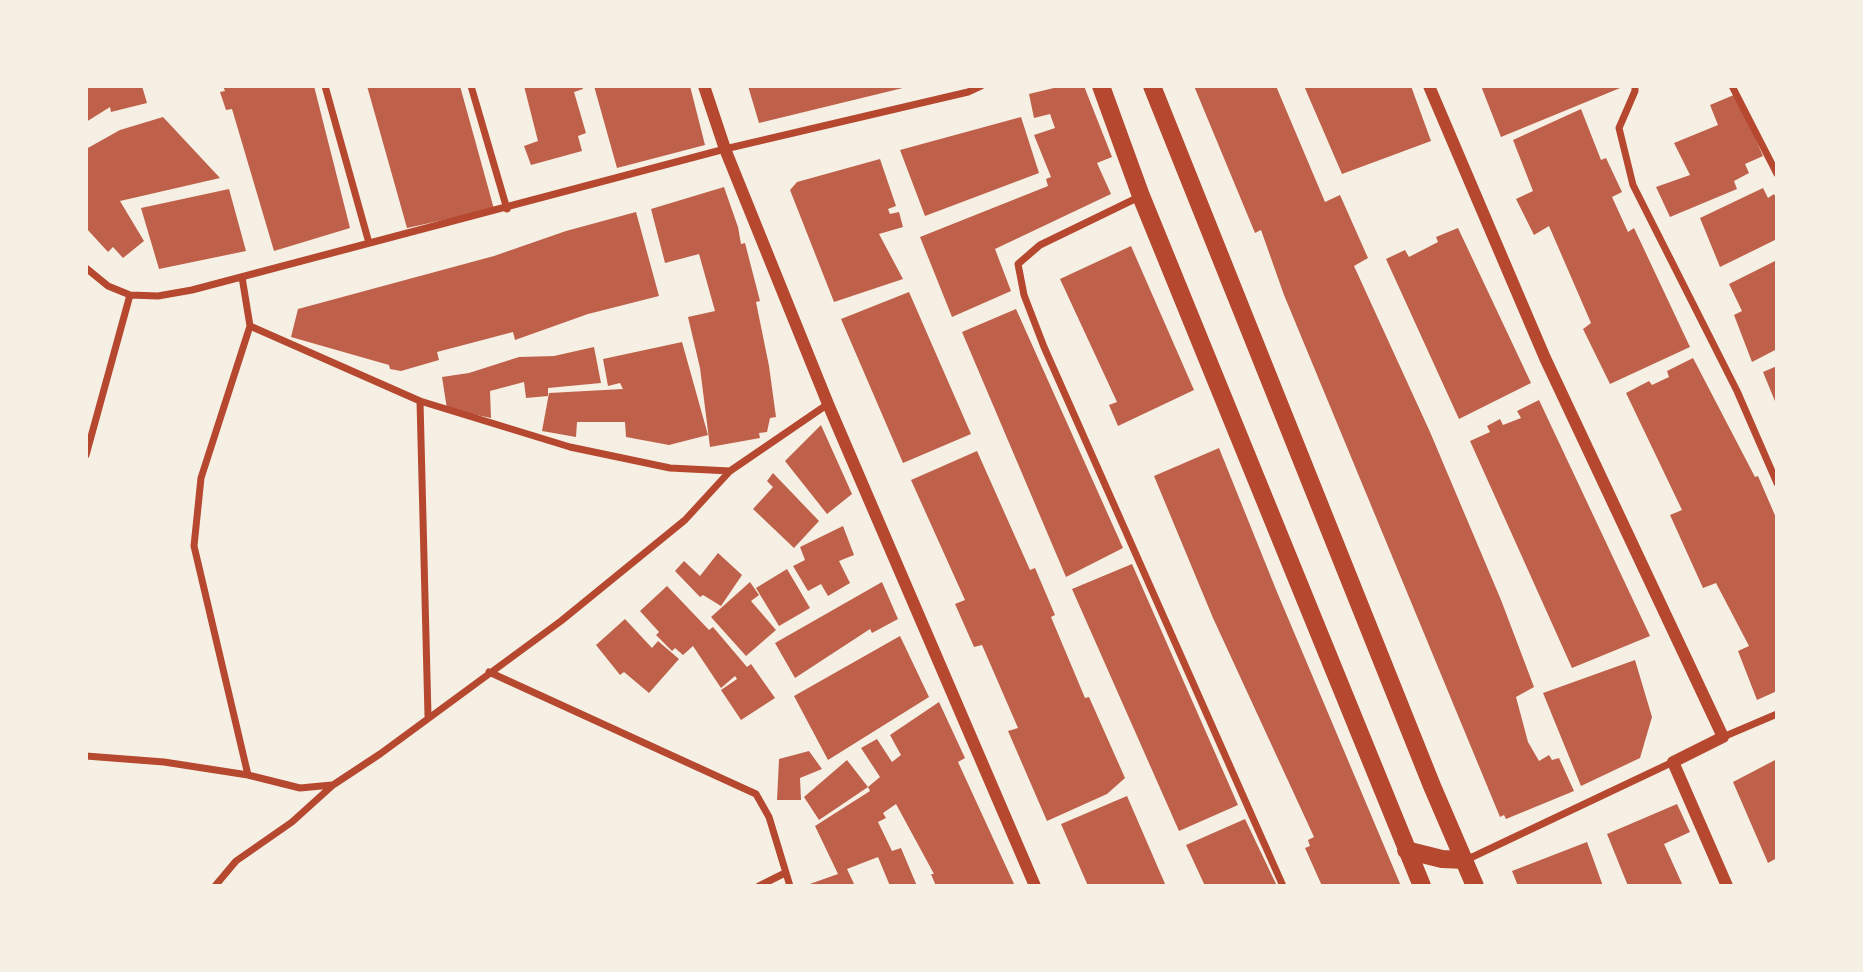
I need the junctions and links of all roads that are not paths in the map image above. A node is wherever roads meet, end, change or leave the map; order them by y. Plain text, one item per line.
1 (325, 86) edge
2 (471, 86) edge
3 (705, 86) edge
4 (981, 86) edge
5 (1101, 86) edge
6 (1152, 86) edge
7 (1429, 86) edge
8 (1635, 86) edge
9 (1732, 86) edge
10 (967, 89) edge
11 (725, 149) junction
12 (1777, 174) edge
13 (1141, 196) junction
14 (507, 209) junction
15 (369, 243) junction
16 (86, 268) edge
17 (242, 277) junction
18 (130, 295) junction
19 (250, 326) junction
20 (420, 401) junction
21 (828, 404) junction
22 (86, 455) edge
23 (730, 471) junction
24 (1777, 483) edge
25 (489, 672) junction
26 (1777, 714) edge
27 (428, 716) junction
28 (1723, 737) junction
29 (86, 756) edge
30 (1673, 762) junction
31 (248, 775) junction
32 (332, 785) junction
33 (1406, 850) junction
34 (1465, 860) junction
35 (785, 873) junction
36 (215, 886) edge
37 (759, 886) edge
38 (790, 886) edge
39 (1035, 886) edge
40 (1283, 886) edge
41 (1422, 886) edge
42 (1475, 886) edge
43 (1727, 886) edge

1 - 15 street
2 - 14 street
3 - 11 street
4 - 10 street
5 - 13 main road
6 - 34 main road
7 - 28 street
8 - 24 street
9 - 12 street
10 - 11 street
11 - 14 street
11 - 21 street
13 - 33 main road
13 - 40 street
14 - 15 street
15 - 17 street
16 - 18 street
17 - 18 street
17 - 19 street
18 - 22 street
19 - 20 street
19 - 31 street
20 - 23 street
20 - 27 street
21 - 23 street
21 - 39 street
23 - 25 street
25 - 27 street
25 - 35 street
26 - 28 street
27 - 32 street
28 - 30 street
29 - 31 street
30 - 34 street
30 - 43 street
31 - 32 street
32 - 36 street
33 - 34 main road
33 - 41 main road
34 - 42 main road
35 - 37 street
35 - 38 street

